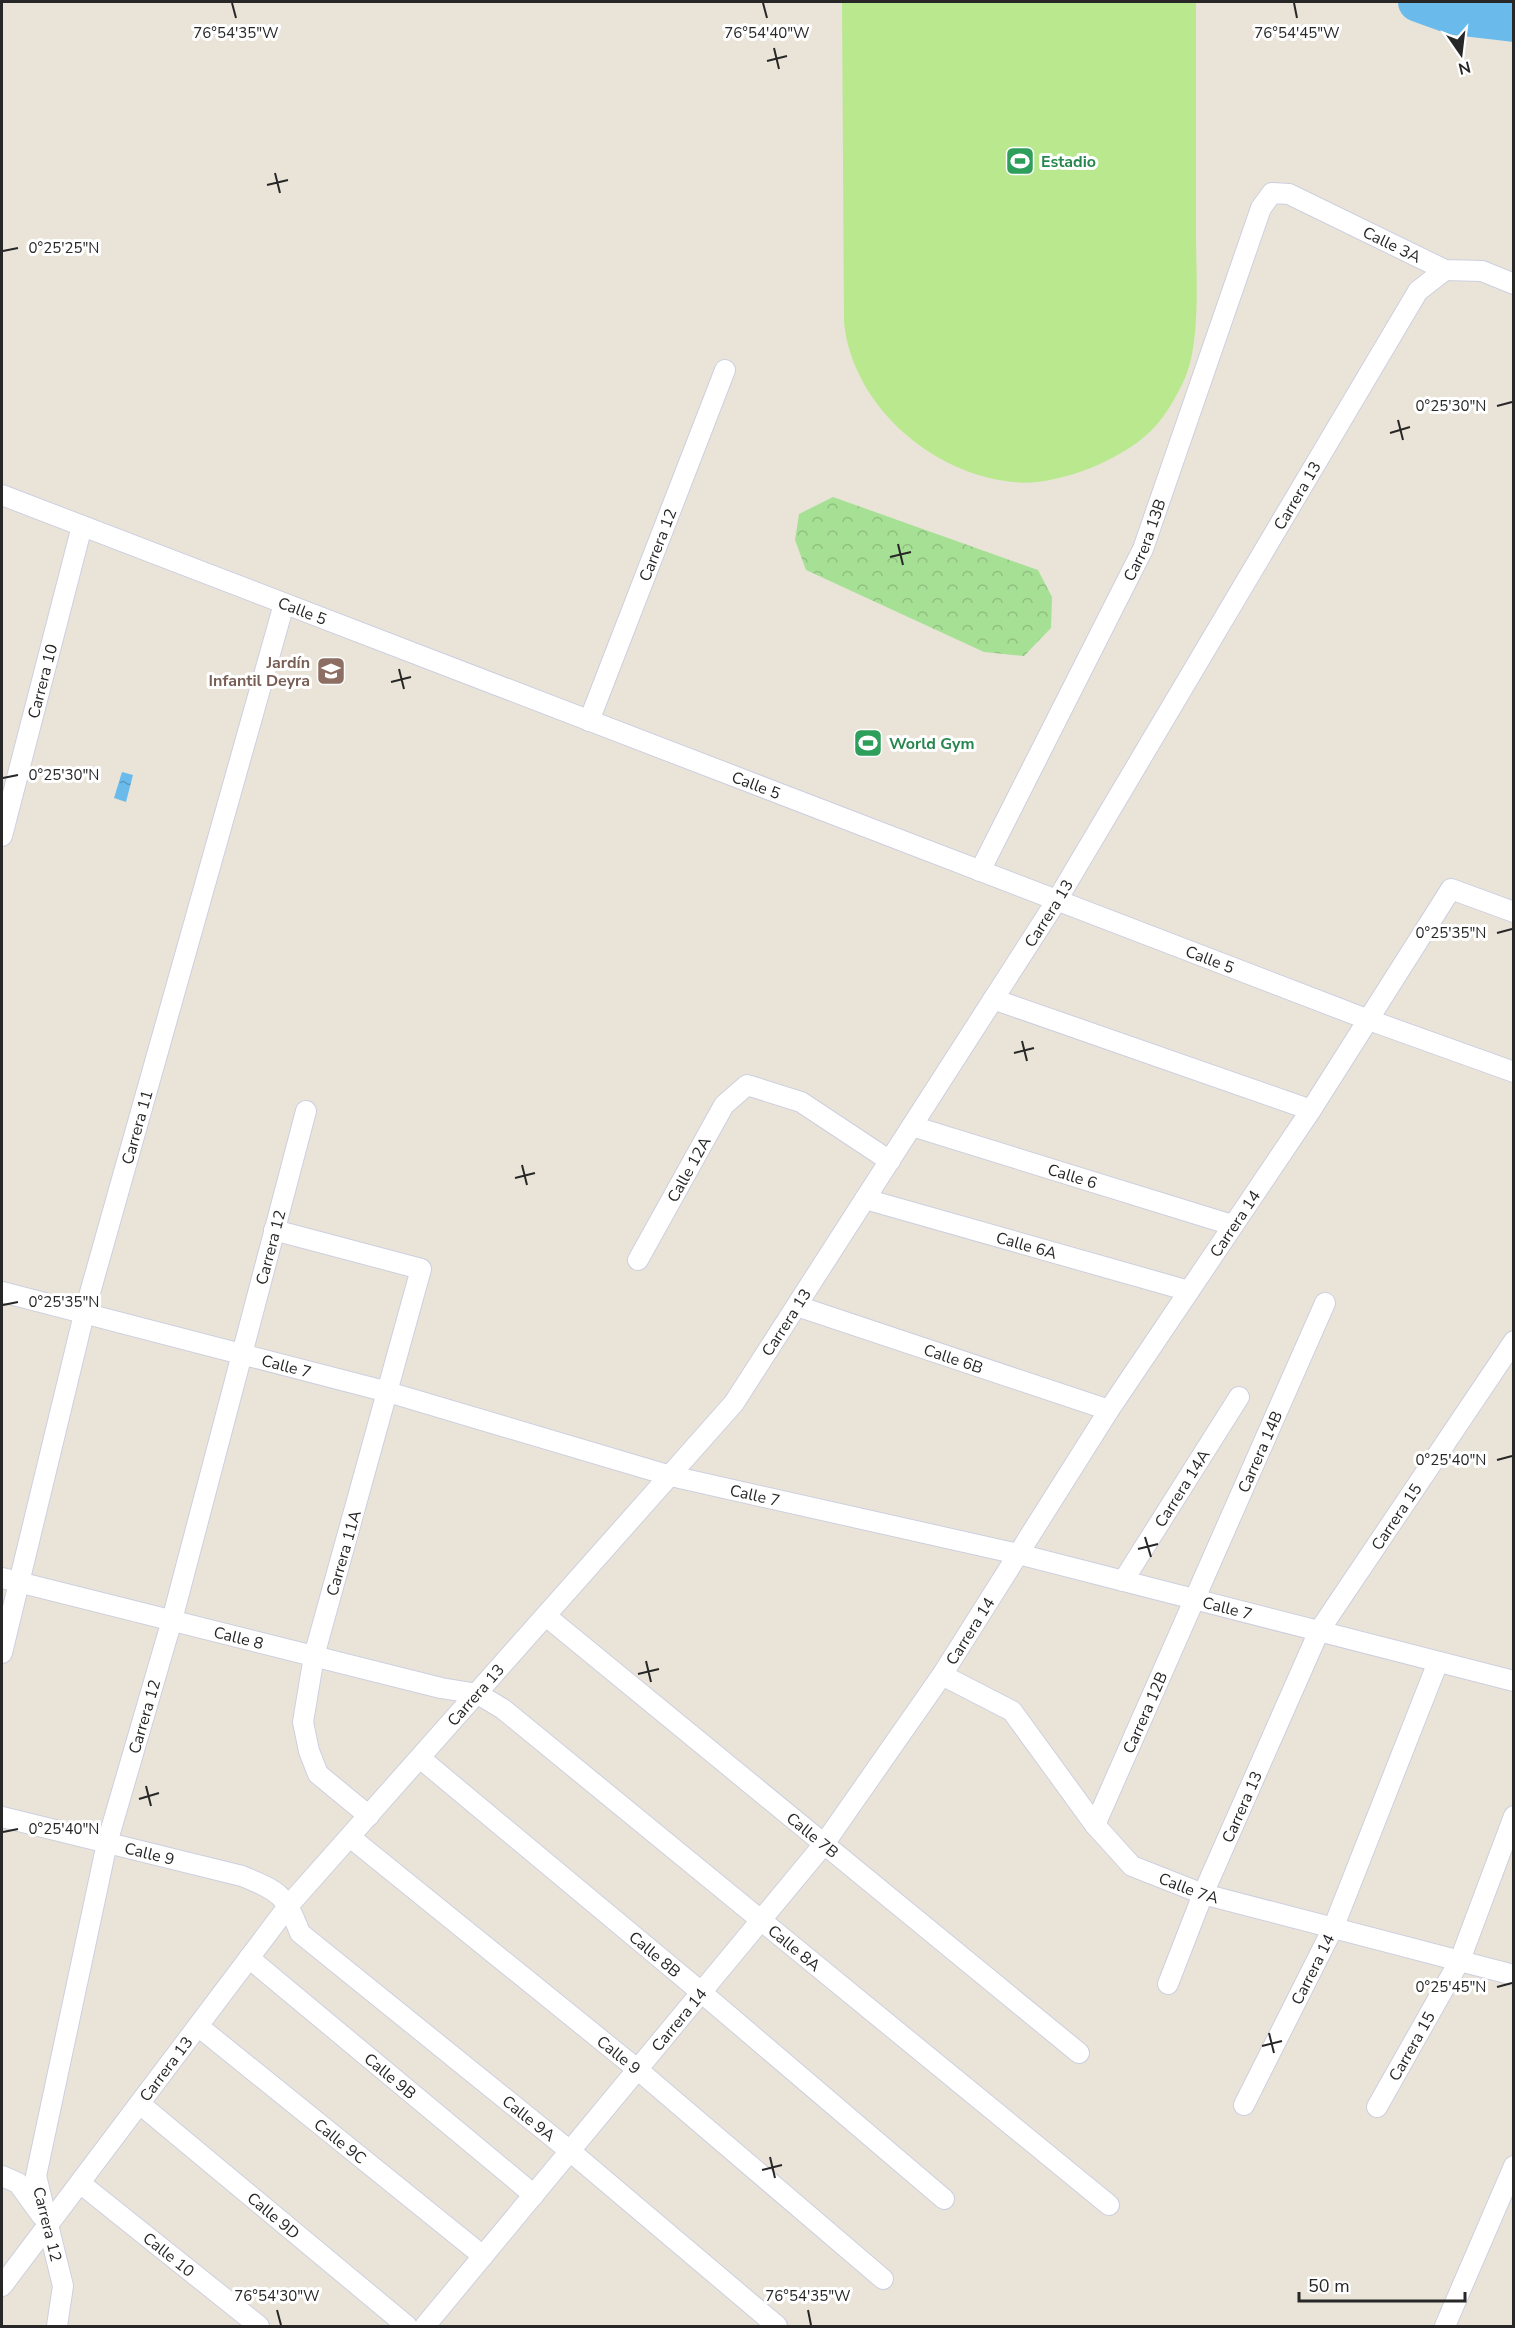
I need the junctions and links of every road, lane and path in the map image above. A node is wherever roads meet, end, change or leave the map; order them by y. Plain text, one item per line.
1 (1272, 193) joint
2 (1445, 270) junction
3 (1514, 284) edge
4 (725, 370) dead end
5 (2, 495) edge
6 (82, 526) junction
7 (284, 604) junction
8 (589, 721) junction
9 (2, 836) edge
10 (980, 871) junction
11 (1057, 900) junction
12 (1514, 912) edge
13 (993, 999) junction
14 (1369, 1020) junction
15 (1514, 1072) edge
16 (1311, 1110) junction
17 (306, 1111) dead end
18 (912, 1126) junction
19 (890, 1161) junction
20 (865, 1199) junction
21 (1232, 1226) junction
22 (274, 1230) junction
23 (638, 1260) dead end
24 (1189, 1291) junction
25 (2, 1292) edge
26 (1325, 1303) dead end
27 (797, 1305) junction
28 (84, 1314) junction
29 (1514, 1341) edge
30 (240, 1354) junction
31 (388, 1392) junction
32 (1239, 1397) dead end
33 (1109, 1410) junction
34 (671, 1476) junction
35 (1018, 1554) junction
36 (10, 1580) edge
37 (1123, 1581) junction
38 (1193, 1599) junction
39 (546, 1616) junction
40 (172, 1620) junction
41 (1319, 1631) junction
42 (2, 1653) edge
43 (314, 1656) junction
44 (1438, 1662) junction
45 (942, 1675) junction
46 (1514, 1681) edge
47 (478, 1694) junction
48 (420, 1758) junction
49 (369, 1816) junction
50 (1514, 1816) edge
51 (2, 1817) edge
52 (1095, 1825) junction
53 (350, 1837) junction
54 (107, 1843) junction
55 (824, 1844) junction
56 (1203, 1894) junction
57 (289, 1905) junction
58 (761, 1920) junction
59 (1334, 1926) junction
60 (249, 1958) junction
61 (1460, 1960) junction
62 (1514, 1975) edge
63 (1168, 1984) dead end
64 (701, 1992) junction
65 (198, 2026) junction
66 (1078, 2053) dead end
67 (637, 2069) junction
68 (140, 2103) junction
69 (1244, 2105) dead end
70 (1377, 2107) dead end
71 (570, 2151) junction
72 (1514, 2166) edge
73 (2, 2176) edge
74 (80, 2183) junction
75 (534, 2195) junction
76 (944, 2199) dead end
77 (1109, 2205) dead end
78 (47, 2223) junction
79 (483, 2256) junction
80 (883, 2278) dead end
81 (2, 2286) edge
82 (57, 2326) edge
83 (259, 2326) edge
84 (407, 2326) edge
85 (424, 2326) edge
86 (777, 2326) edge
87 (1445, 2326) edge

1 - 2 street, Calle 3A
1 - 10 street, Carrera 13B
2 - 3 street, Calle 3A
2 - 11 street, Carrera 13
4 - 8 street, Carrera 12
5 - 6 street, Calle 5
6 - 7 street, Calle 5
6 - 9 street, Carrera 10
7 - 8 street, Calle 5
7 - 28 street, Carrera 11
8 - 10 street, Calle 5
10 - 11 street, Calle 5
11 - 13 street, Carrera 13
11 - 14 street, Calle 5
12 - 14 street, Carrera 14
13 - 16 street
13 - 18 street, Carrera 13
14 - 15 street, Calle 5
14 - 16 street, Carrera 14
16 - 21 street, Carrera 14
17 - 22 street, Carrera 12
18 - 19 street, Carrera 13
18 - 21 street, Calle 6
19 - 20 street, Carrera 13
19 - 23 street, Calle 12A
20 - 24 street, Calle 6A
20 - 27 street, Carrera 13
21 - 24 street, Carrera 14
22 - 30 street, Carrera 12
22 - 31 street, Carrera 11A
24 - 33 street, Carrera 14
25 - 28 street, Calle 7
26 - 38 street, Carrera 14B
27 - 33 street, Calle 6B
27 - 34 street, Carrera 13
28 - 30 street, Calle 7
28 - 36 street, Carrera 11
29 - 41 street, Carrera 15
30 - 31 street, Calle 7
30 - 40 street, Carrera 12
31 - 34 street, Calle 7
31 - 43 street, Carrera 11A
32 - 37 street, Carrera 14A
33 - 35 street, Carrera 14
34 - 35 street, Calle 7
34 - 39 street, Carrera 13
35 - 37 street, Calle 7
35 - 45 street, Carrera 14
36 - 40 street, Calle 8
36 - 42 street, Carrera 11
37 - 38 street, Calle 7
38 - 41 street, Calle 7
38 - 52 street, Carrera 12B
39 - 47 street, Carrera 13
39 - 55 street, Calle 7B
40 - 43 street, Calle 8
40 - 54 street, Carrera 12
41 - 44 street, Calle 7
41 - 56 street, Carrera 13
43 - 47 street, Calle 8
43 - 49 street, Carrera 11A
44 - 46 street, Calle 7
44 - 59 street, Carrera 14
45 - 52 street, Calle 7A
45 - 55 street, Carrera 14
47 - 48 street, Carrera 13
47 - 58 street, Calle 8A
48 - 49 street, Carrera 13
48 - 64 street, Calle 8B
49 - 53 street, Carrera 13
50 - 61 street, Carrera 15
51 - 54 street, Calle 9
52 - 56 street, Calle 7A
53 - 57 street, Carrera 13
53 - 67 street, Calle 9
54 - 57 street, Calle 9
54 - 78 street, Carrera 12
55 - 58 street, Carrera 14
55 - 66 street, Calle 7B
56 - 59 street, Calle 7A
56 - 63 street, Carrera 13
57 - 60 street, Carrera 13
57 - 71 street, Calle 9A
58 - 64 street, Carrera 14
58 - 77 street, Calle 8A
59 - 61 street, Calle 7A
59 - 69 street, Carrera 14
60 - 65 street, Carrera 13
60 - 75 street, Calle 9B
61 - 62 street, Calle 7A
61 - 70 street, Carrera 15
64 - 67 street, Carrera 14
64 - 76 street, Calle 8B
65 - 68 street, Carrera 13
65 - 79 street, Calle 9C
67 - 71 street, Carrera 14
67 - 80 street, Calle 9
68 - 74 street, Carrera 13
68 - 84 street, Calle 9D
71 - 75 street, Carrera 14
71 - 86 street, Calle 9A
72 - 87 street
73 - 78 street
74 - 78 street, Carrera 13
74 - 83 street, Calle 10
75 - 79 street, Carrera 14
78 - 81 street, Carrera 13
78 - 82 street, Carrera 12
79 - 85 street, Carrera 14

